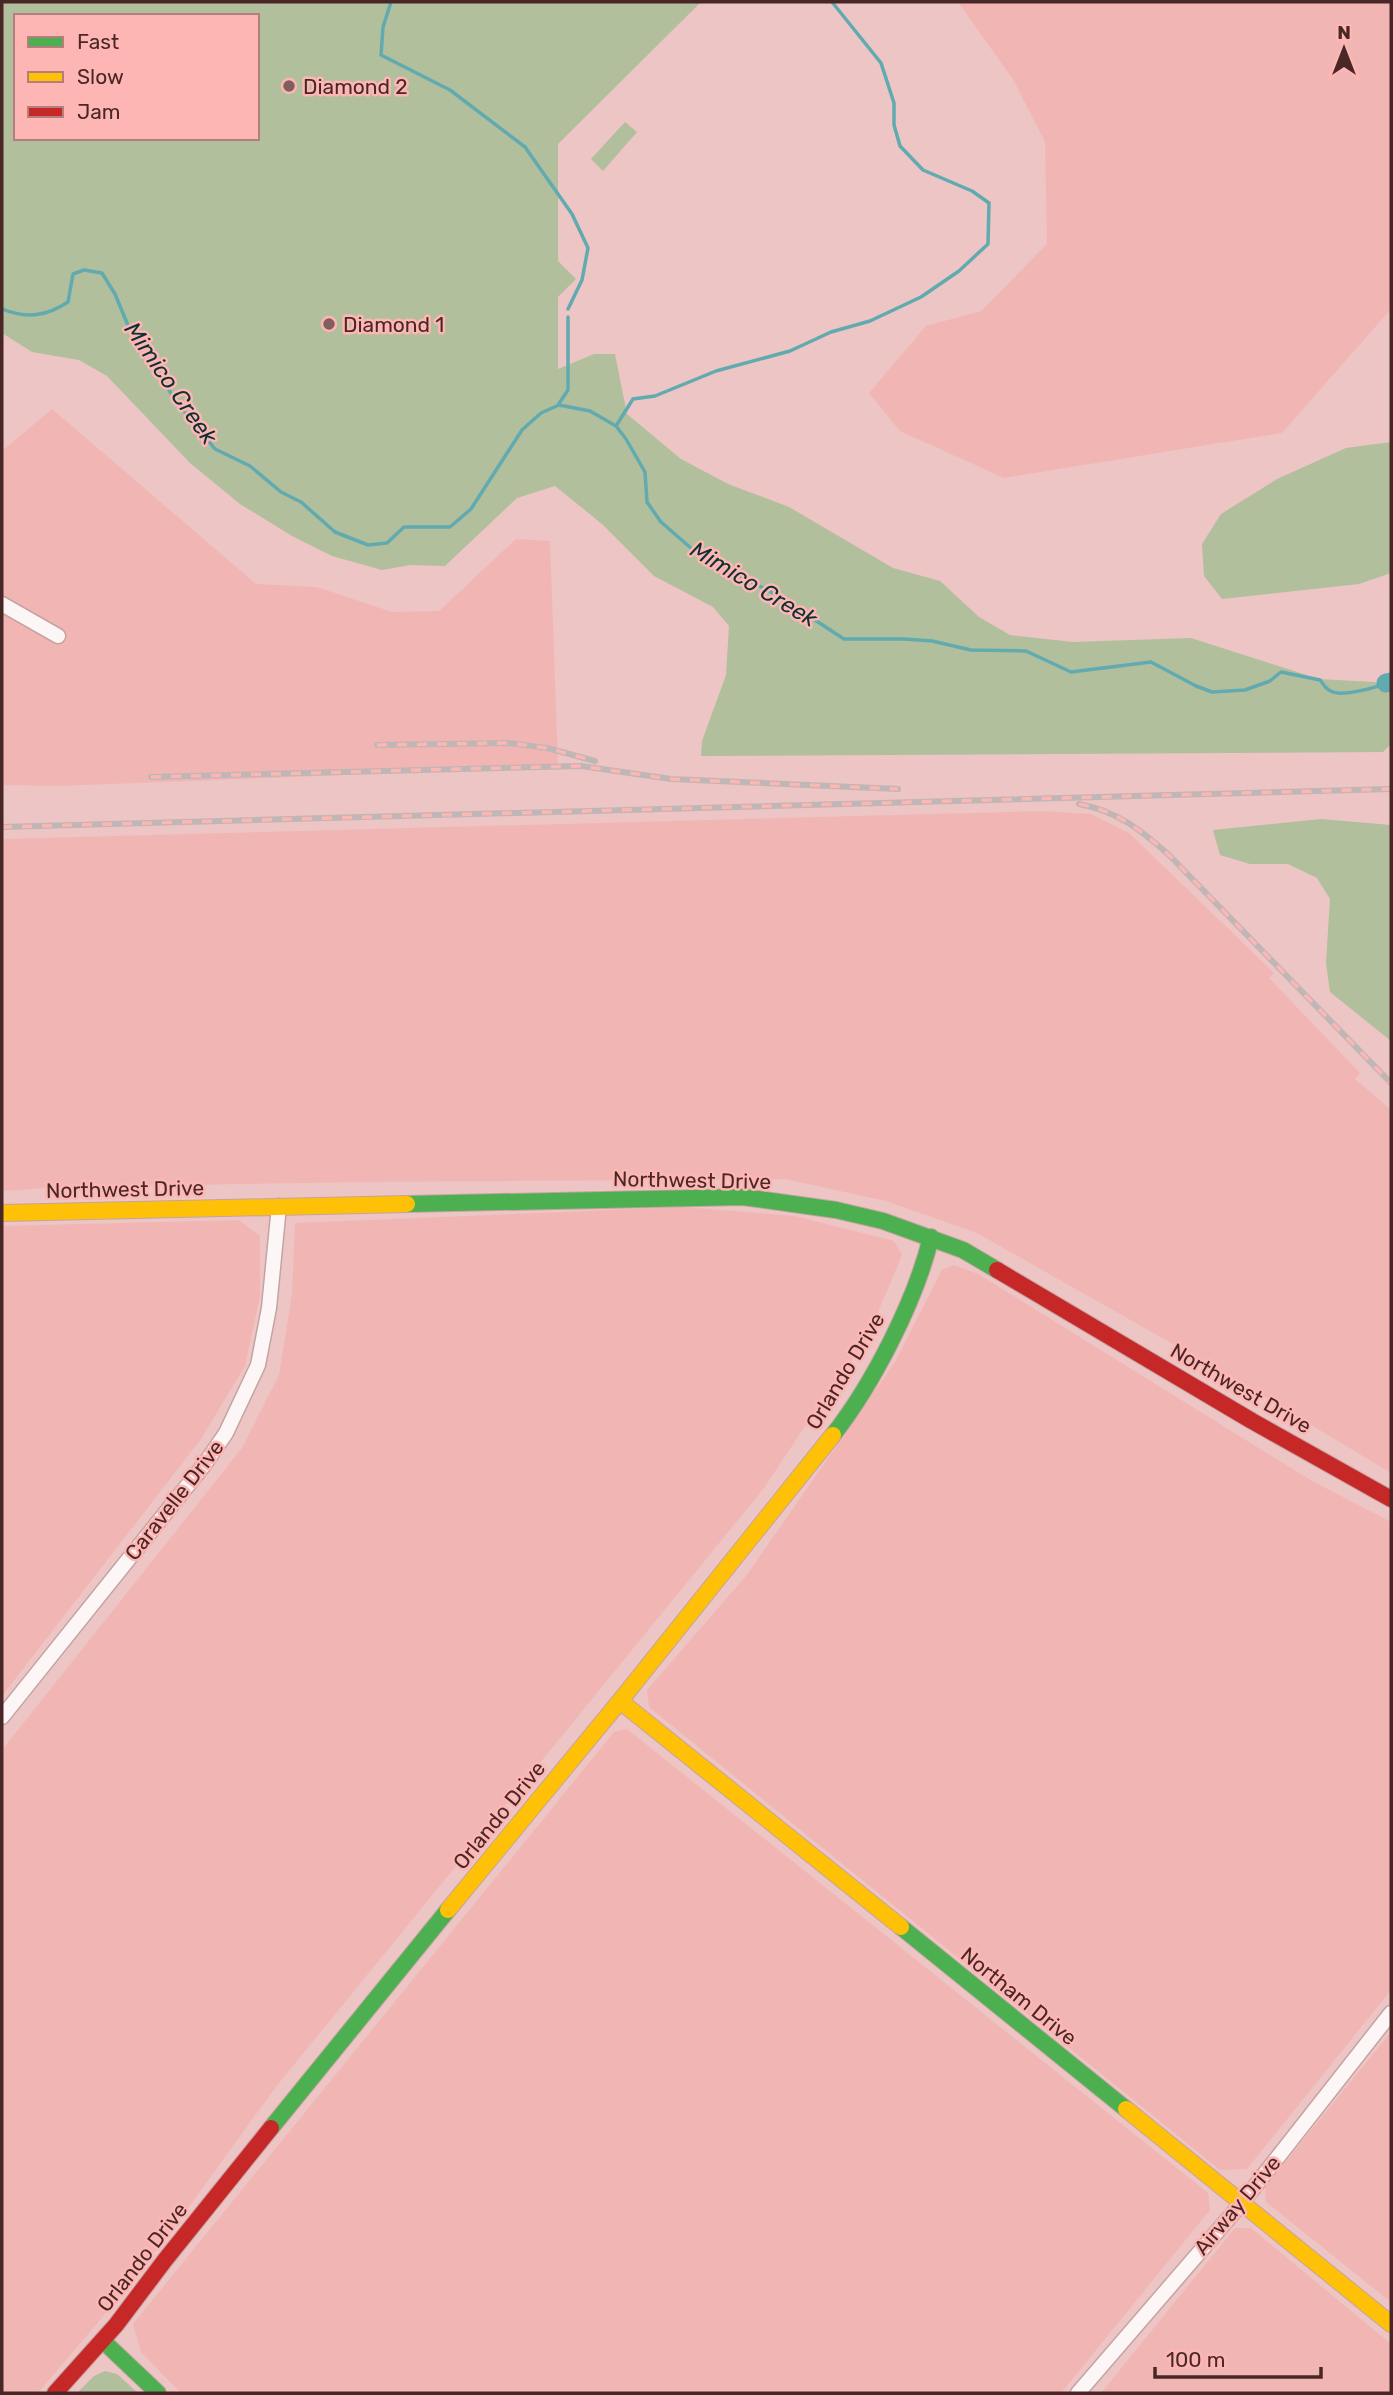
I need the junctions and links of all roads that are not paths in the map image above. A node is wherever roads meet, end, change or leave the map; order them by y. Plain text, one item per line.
1 (2, 604) edge
2 (58, 636) dead end
3 (279, 1206) junction
4 (2, 1213) edge
5 (931, 1237) junction
6 (1391, 1499) edge
7 (620, 1701) junction
8 (2, 1717) edge
9 (1391, 2013) edge
10 (1241, 2204) junction
11 (1391, 2324) edge
12 (103, 2341) junction
13 (55, 2393) edge
14 (158, 2393) edge
15 (1078, 2393) edge

1 - 2 street
3 - 4 street, Northwest Drive
3 - 5 street, Northwest Drive
3 - 8 street, Caravelle Drive
5 - 6 street, Northwest Drive
5 - 7 street, Orlando Drive
7 - 10 street, Northam Drive
7 - 12 street, Orlando Drive
9 - 10 street, Airway Drive
10 - 11 street, Northam Drive
10 - 15 street, Airway Drive
12 - 13 street, Orlando Drive
12 - 14 street

